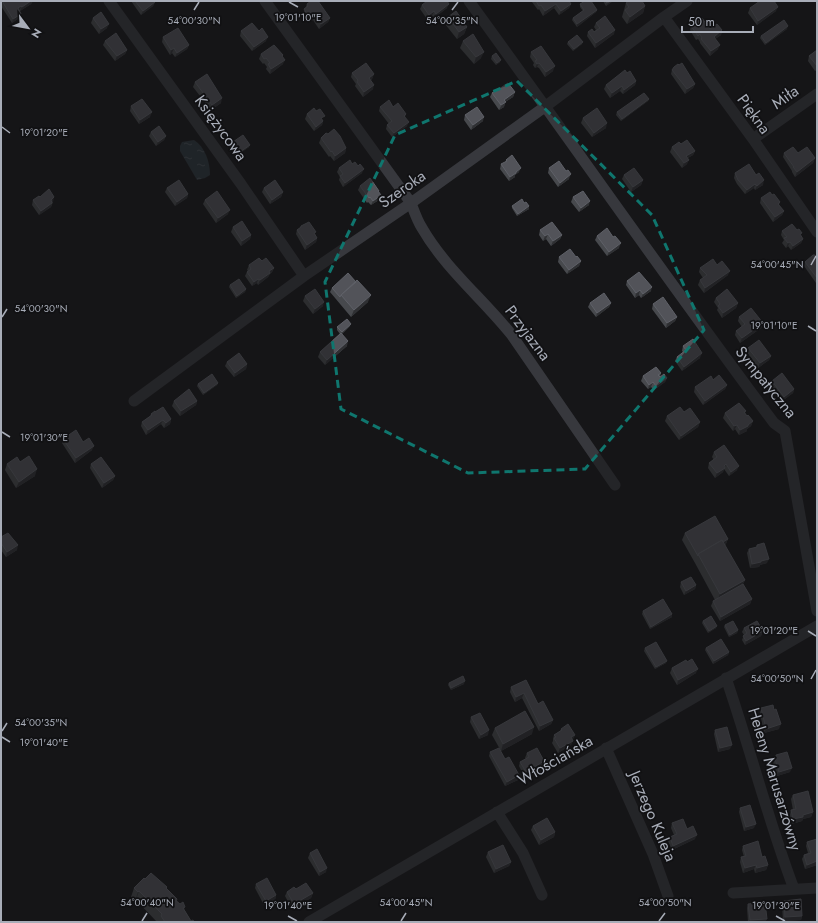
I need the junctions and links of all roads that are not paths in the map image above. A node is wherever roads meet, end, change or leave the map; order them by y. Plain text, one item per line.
1 (109, 1) edge
2 (264, 1) edge
3 (469, 1) edge
4 (687, 1) edge
5 (674, 4) edge
6 (664, 17) junction
7 (817, 94) edge
8 (546, 106) junction
9 (753, 139) junction
10 (411, 203) junction
11 (817, 232) edge
12 (304, 276) junction
13 (134, 401) dead end
14 (615, 485) dead end
15 (817, 611) edge
16 (817, 626) edge
17 (726, 678) junction
18 (606, 748) junction
19 (497, 812) junction
20 (817, 888) edge
21 (794, 889) junction
22 (733, 893) dead end
23 (542, 895) dead end
24 (668, 896) dead end
25 (309, 922) edge

1 - 12 street, Księżycowa
2 - 10 street, Przyjazna
3 - 8 street, Sympatyczna
4 - 5 street, Szeroka
5 - 6 street, Szeroka
6 - 8 street, Szeroka
6 - 9 street, Piękna
7 - 9 street, Miła
8 - 10 street, Szeroka
8 - 15 street, Sympatyczna
9 - 11 street, Piękna
10 - 12 street, Szeroka
10 - 14 street, Przyjazna
12 - 13 street, Szeroka
16 - 17 street, Włościańska
17 - 18 street, Włościańska
17 - 21 street, Heleny Marusarzówny
18 - 19 street, Włościańska
18 - 24 street, Jerzego Kuleja
19 - 23 street
19 - 25 street, Włościańska
20 - 21 street
21 - 22 street

